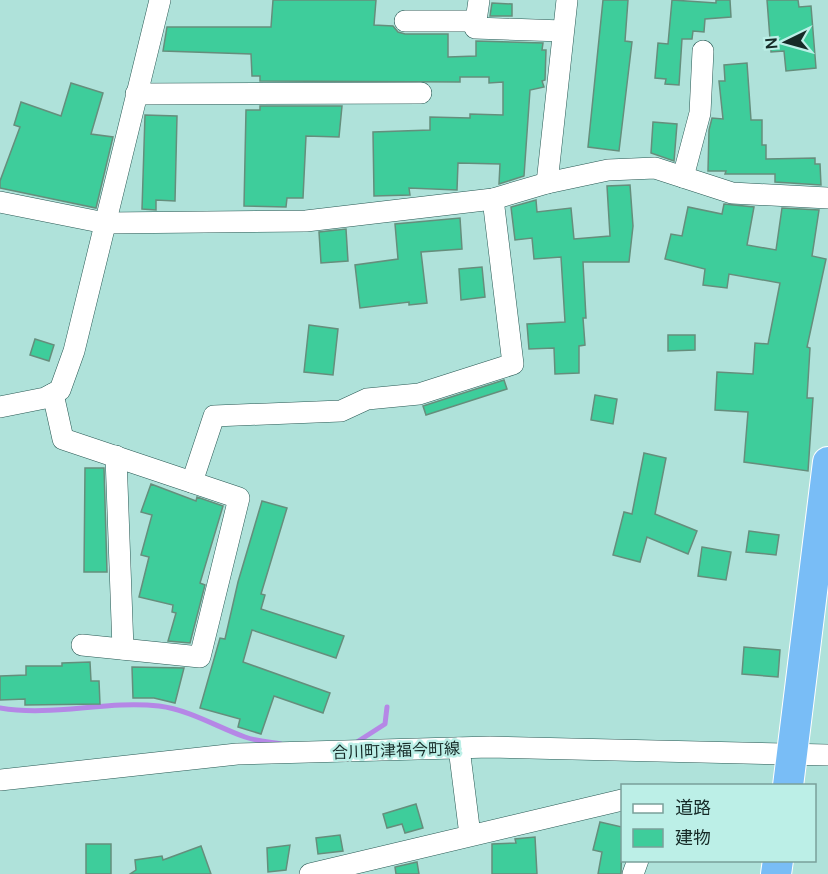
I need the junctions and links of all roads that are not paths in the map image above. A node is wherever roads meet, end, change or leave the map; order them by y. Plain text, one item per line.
1 (160, 0) edge
2 (567, 0) edge
3 (477, 10) edge
4 (405, 21) dead end
5 (563, 32) junction
6 (704, 51) dead end
7 (422, 93) dead end
8 (136, 94) junction
9 (683, 177) junction
10 (548, 183) junction
11 (828, 198) edge
12 (493, 199) junction
13 (0, 202) edge
14 (105, 223) junction
15 (53, 394) junction
16 (0, 407) edge
17 (116, 456) junction
18 (828, 462) edge
19 (192, 482) junction
20 (822, 544) edge
21 (82, 645) dead end
22 (123, 649) junction
23 (459, 748) junction
24 (792, 754) junction
25 (828, 755) edge
26 (0, 780) edge
27 (788, 784) edge
28 (621, 800) edge
29 (470, 835) junction
30 (310, 874) edge

1 - 8 street
2 - 5 street
3 - 4 street
3 - 5 street
5 - 10 street
6 - 9 street
7 - 8 street
8 - 14 street
9 - 10 street
9 - 11 street
10 - 12 street
12 - 14 street
12 - 19 street
13 - 14 street
14 - 15 street
15 - 16 street
15 - 17 street
17 - 19 street
17 - 22 street
18 - 20 highway
19 - 22 street
20 - 24 highway
21 - 22 street
23 - 24 street, 合川町津福今町線
23 - 26 street, 合川町津福今町線
23 - 29 street
24 - 25 street, 合川町津福今町線
24 - 27 highway
28 - 29 street
29 - 30 street

